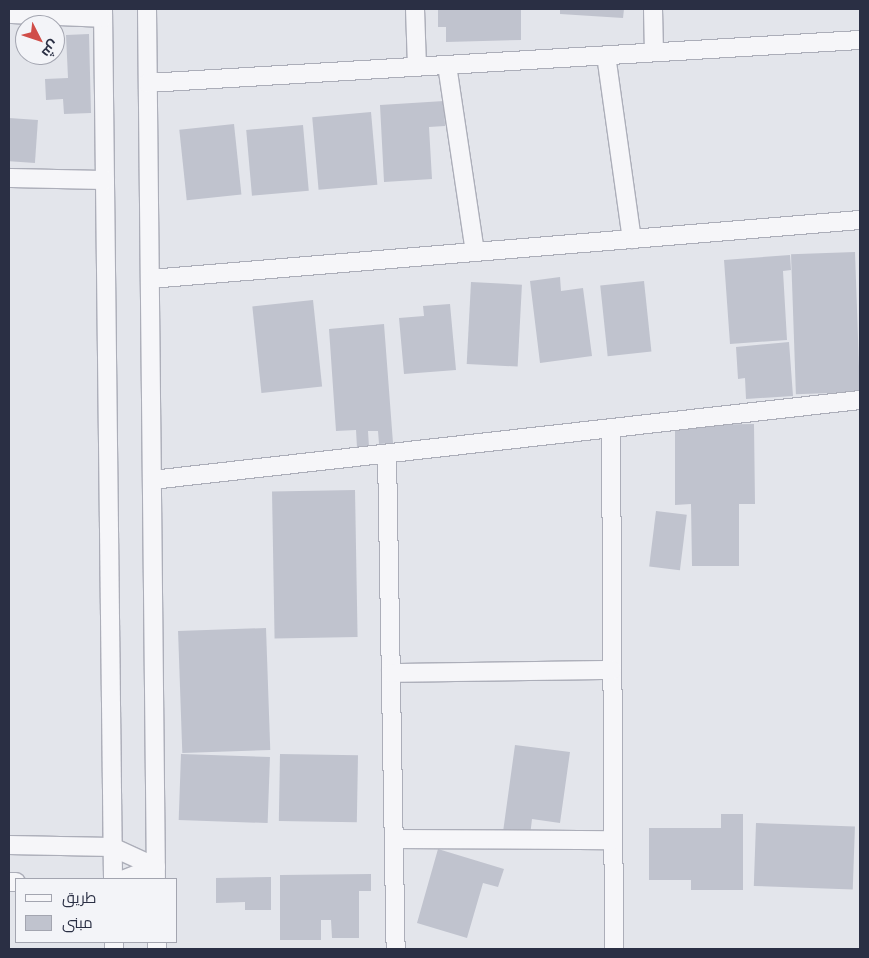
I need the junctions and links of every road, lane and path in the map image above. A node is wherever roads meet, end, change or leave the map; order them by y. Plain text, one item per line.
1 (147, 9) edge
2 (415, 9) edge
3 (653, 9) edge
4 (9, 14) edge
5 (103, 14) edge
6 (860, 40) edge
7 (654, 52) junction
8 (606, 55) junction
9 (447, 65) junction
10 (417, 67) junction
11 (148, 84) junction
12 (9, 178) edge
13 (105, 180) junction
14 (860, 220) edge
15 (632, 239) junction
16 (475, 252) junction
17 (150, 279) junction
18 (860, 400) edge
19 (611, 428) junction
20 (387, 454) junction
21 (152, 480) junction
22 (612, 670) junction
23 (391, 672) junction
24 (394, 839) junction
25 (613, 840) junction
26 (9, 845) edge
27 (112, 847) junction
28 (156, 873) edge
29 (113, 878) edge
30 (130, 878) edge
31 (396, 949) edge
32 (614, 949) edge

1 - 11 street
2 - 10 street
3 - 7 street
4 - 5 street
5 - 13 street
6 - 7 street
7 - 8 street
8 - 9 street
8 - 15 street
9 - 10 street
9 - 16 street
10 - 11 street
11 - 17 street
12 - 13 street
13 - 27 street
14 - 15 street
15 - 16 street
16 - 17 street
17 - 21 street
18 - 19 street
19 - 20 street
19 - 22 street
20 - 21 street
20 - 23 street
21 - 28 street
22 - 23 street
22 - 25 street
23 - 24 street
24 - 25 street
24 - 31 street
25 - 32 street
26 - 27 street
27 - 28 street
27 - 29 street
28 - 30 street

